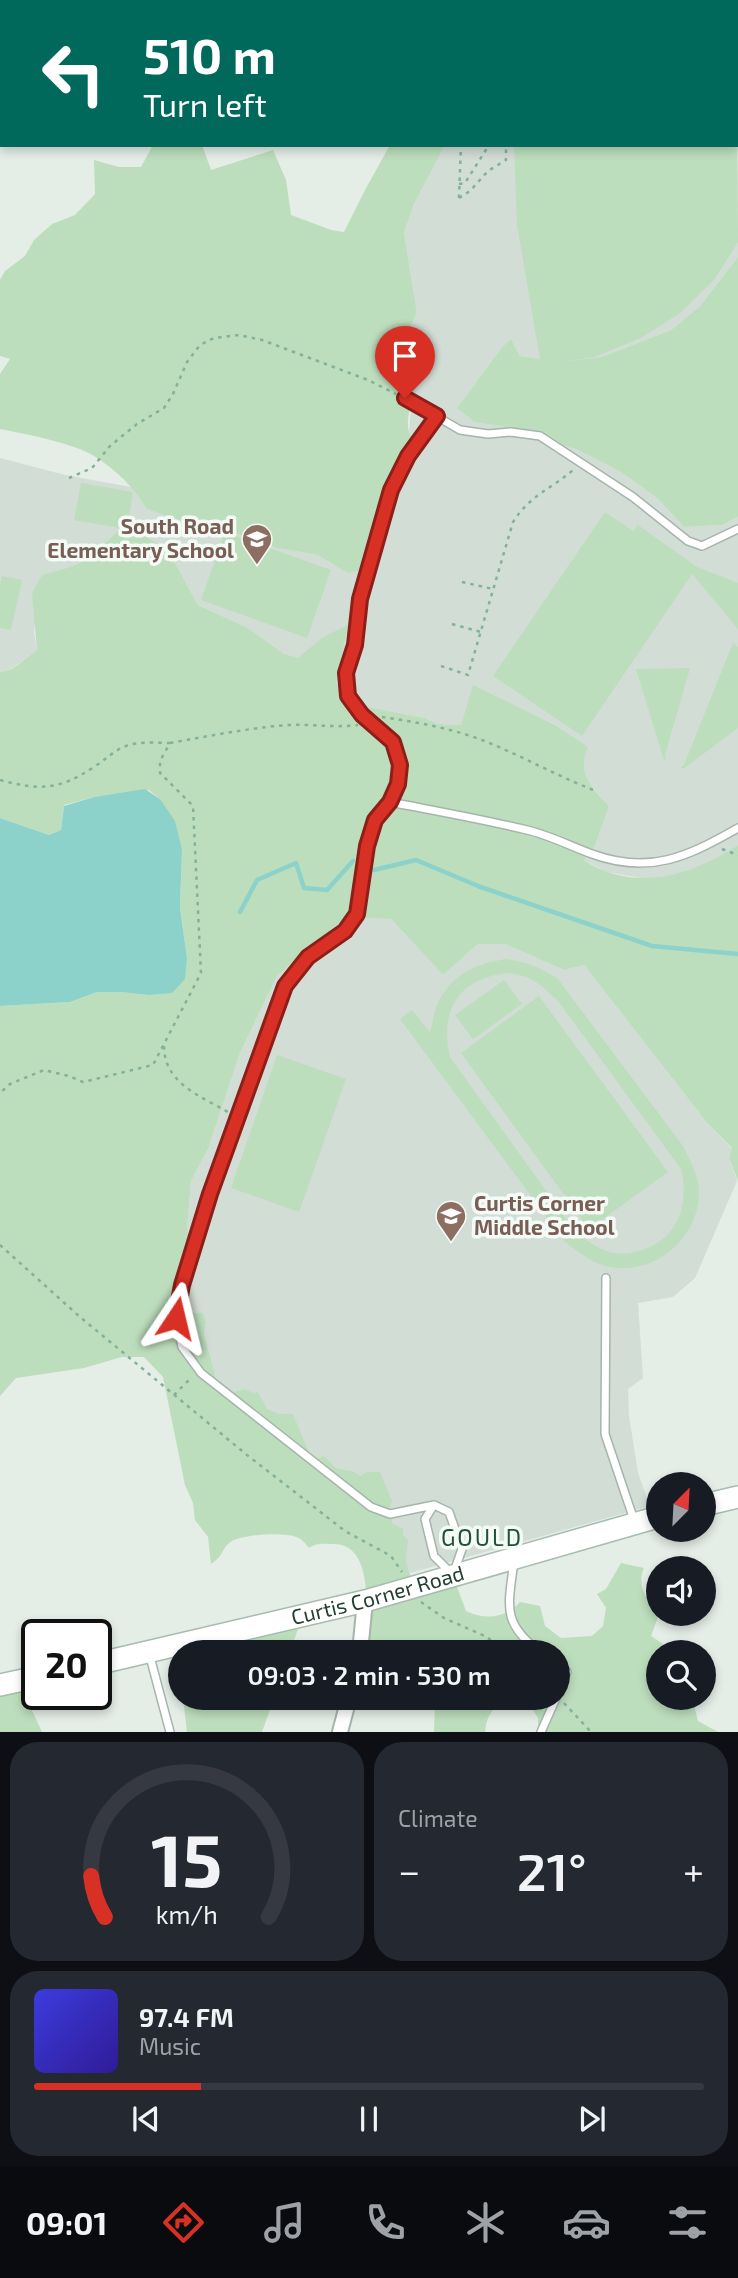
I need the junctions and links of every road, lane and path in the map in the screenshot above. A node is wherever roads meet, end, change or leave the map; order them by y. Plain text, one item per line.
1 (461, 147) edge
2 (488, 147) edge
3 (506, 147) edge
4 (459, 184) junction
5 (405, 398) joint
6 (437, 416) junction
7 (581, 463) junction
8 (69, 478) dead end
9 (738, 529) edge
10 (462, 582) dead end
11 (494, 589) junction
12 (452, 624) dead end
13 (481, 632) junction
14 (441, 666) dead end
15 (373, 720) junction
16 (170, 743) junction
17 (0, 780) edge
18 (596, 791) dead end
19 (390, 802) junction
20 (738, 828) edge
21 (709, 845) junction
22 (738, 855) edge
23 (164, 1043) junction
24 (0, 1093) edge
25 (239, 1118) junction
26 (0, 1245) edge
27 (606, 1278) dead end
28 (199, 1370) junction
29 (174, 1395) junction
30 (738, 1497) edge
31 (716, 1502) edge
32 (433, 1505) junction
33 (646, 1520) edge
34 (636, 1523) junction
35 (514, 1559) junction
36 (453, 1575) junction
37 (410, 1586) junction
38 (365, 1601) junction
39 (360, 1640) edge
40 (490, 1640) edge
41 (527, 1640) edge
42 (149, 1653) junction
43 (112, 1661) edge
44 (21, 1680) edge
45 (0, 1685) edge
46 (346, 1710) edge
47 (551, 1710) edge
48 (569, 1710) edge
49 (170, 1732) edge
50 (341, 1732) edge
51 (541, 1732) edge
52 (590, 1732) edge

1 - 4 path
2 - 4 path
3 - 4 path
5 - 6 lane
5 - 8 path
6 - 7 lane
6 - 15 lane
7 - 9 lane
7 - 11 path
10 - 11 path
11 - 13 path
12 - 13 path
13 - 14 path
15 - 16 path
15 - 18 path
15 - 19 lane
16 - 17 path
16 - 23 path
19 - 21 lane
19 - 25 lane
20 - 21 lane
21 - 22 path
23 - 24 path
23 - 25 path
25 - 28 lane
26 - 29 path
27 - 34 lane
28 - 29 path
28 - 32 lane
29 - 37 path
30 - 31 street
32 - 36 lane
32 - 36 lane
33 - 34 street, Curtis Corner Road
34 - 35 street, Curtis Corner Road
35 - 36 street, Curtis Corner Road
35 - 41 lane
36 - 37 street, Curtis Corner Road
37 - 38 street, Curtis Corner Road
37 - 40 path
38 - 39 street
38 - 42 street, Curtis Corner Road
42 - 43 street, Curtis Corner Road
42 - 49 lane
44 - 45 street
46 - 50 street
47 - 51 lane
48 - 52 path

